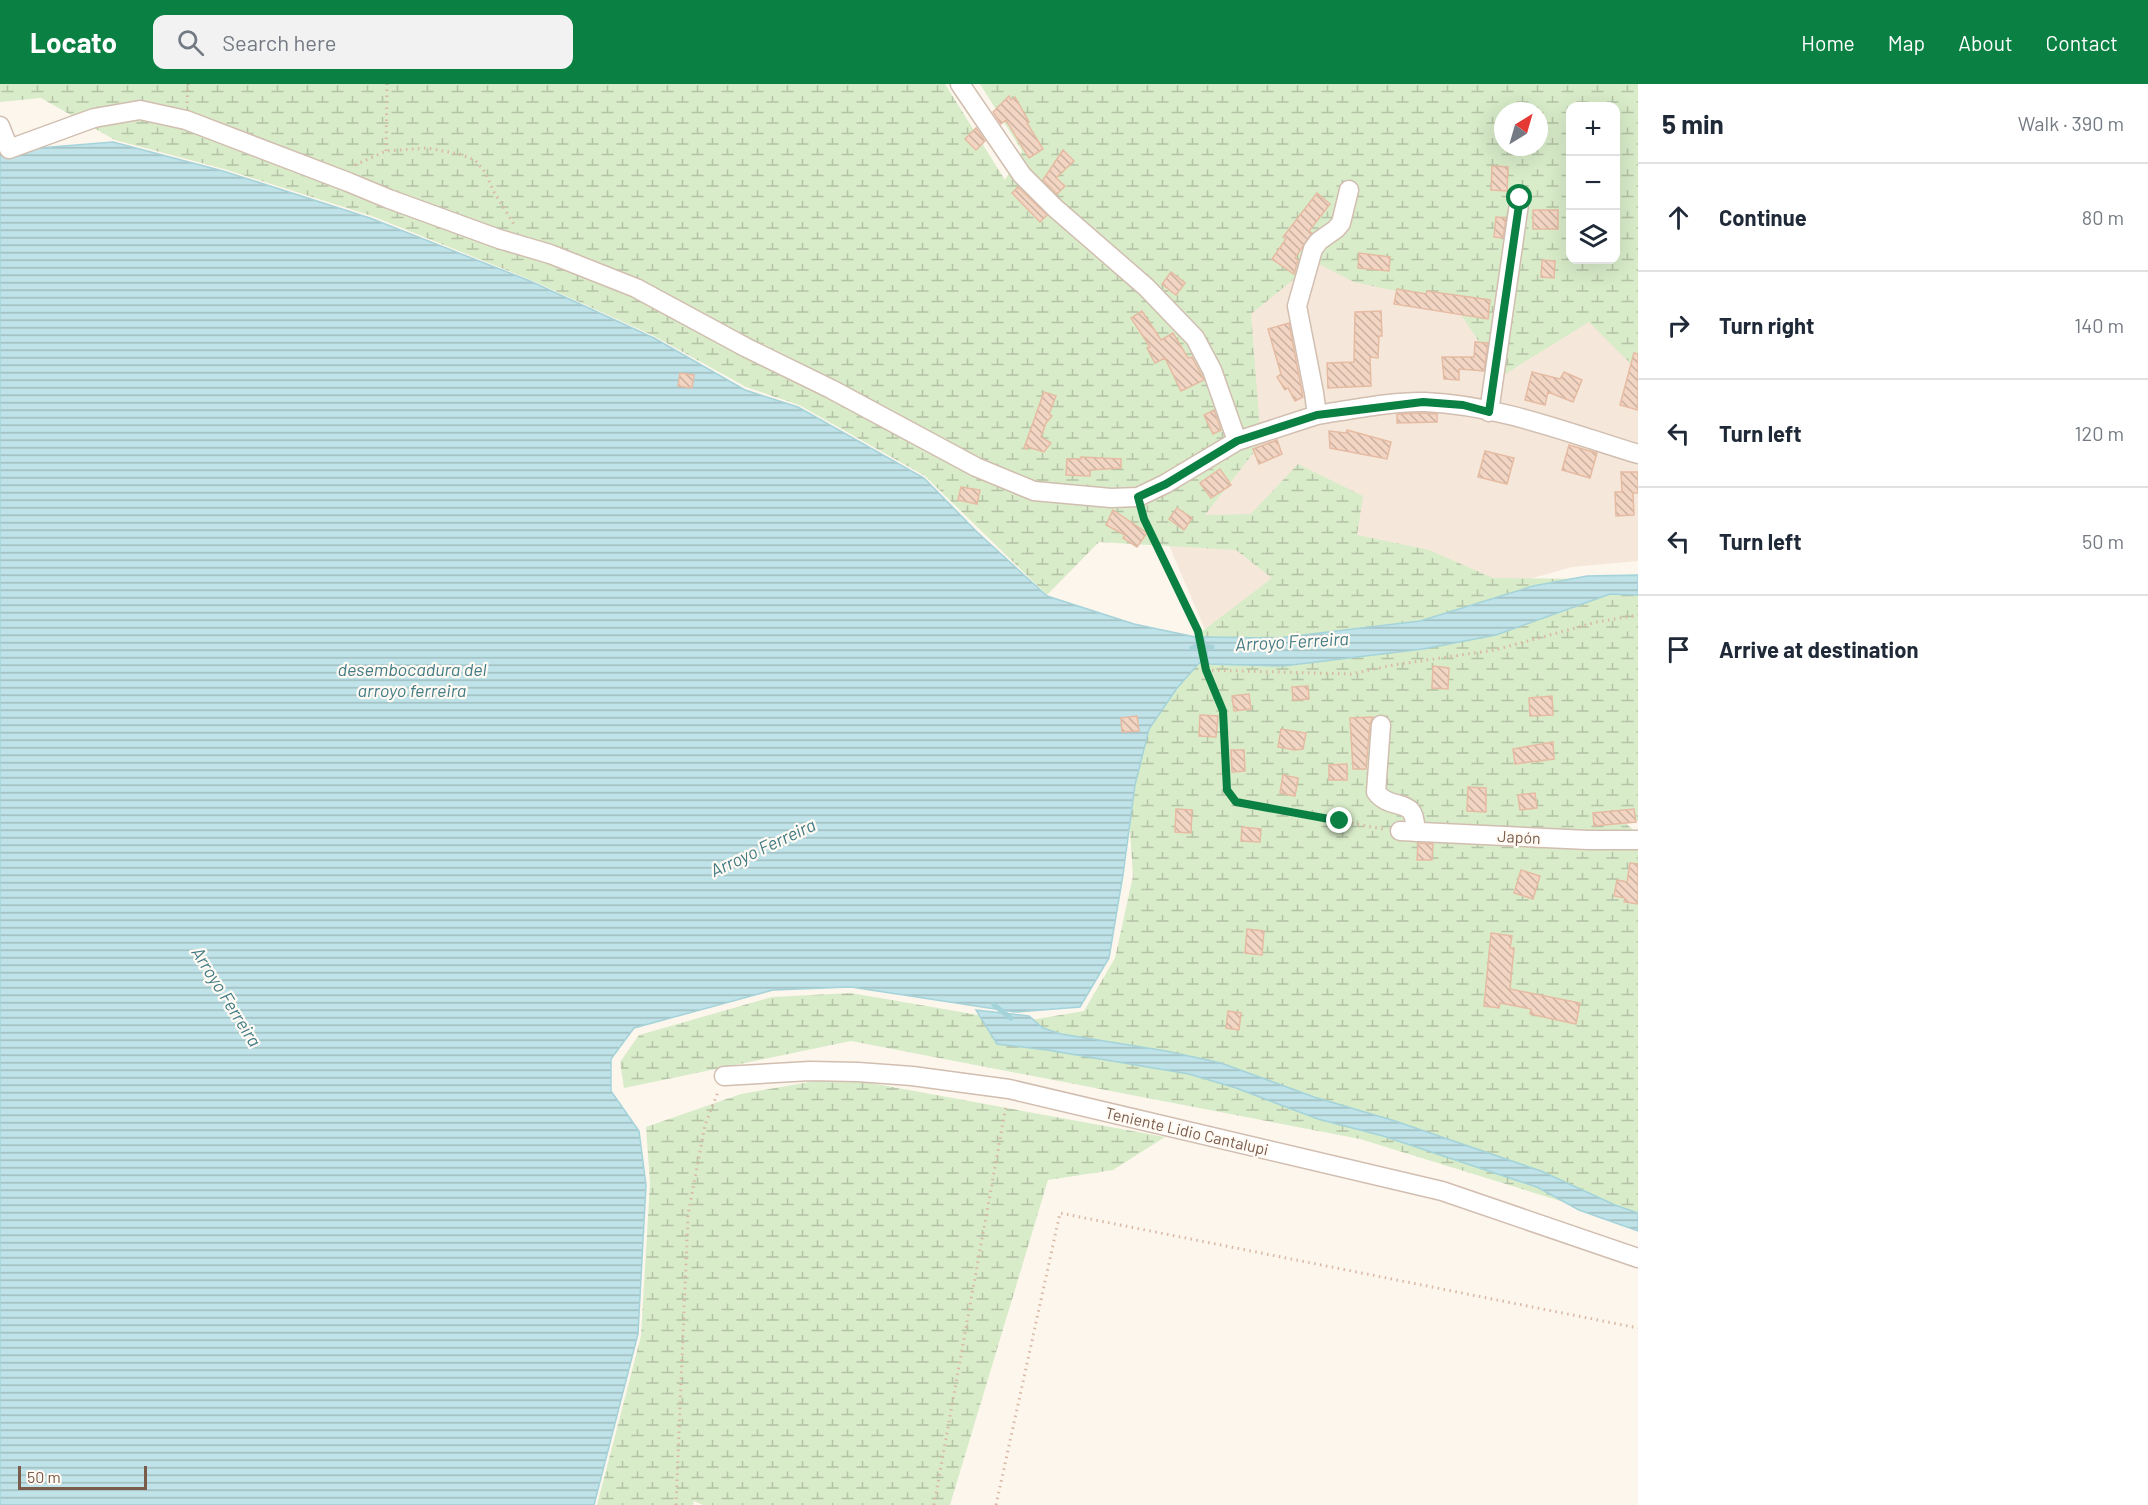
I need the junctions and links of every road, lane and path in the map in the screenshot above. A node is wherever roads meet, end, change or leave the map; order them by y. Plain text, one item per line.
1 (387, 84) edge
2 (960, 84) edge
3 (0, 126) edge
4 (386, 151) junction
5 (335, 177) junction
6 (1349, 190) dead end
7 (1520, 198) dead end
8 (525, 246) junction
9 (1489, 412) junction
10 (1317, 415) junction
11 (1237, 441) junction
12 (1638, 454) edge
13 (1138, 497) junction
14 (1638, 615) edge
15 (1205, 668) junction
16 (1381, 725) dead end
17 (1407, 832) junction
18 (1638, 840) edge
19 (724, 1076) joint
20 (1009, 1089) junction
21 (1638, 1258) edge
22 (1638, 1328) edge
23 (676, 1505) edge
24 (934, 1505) edge
25 (996, 1505) edge

1 - 4 path
2 - 11 street
3 - 5 street
4 - 5 path
4 - 8 path
5 - 8 street
6 - 10 street
7 - 9 street
8 - 13 street
9 - 10 street
9 - 12 street
10 - 11 street
11 - 13 street
13 - 15 path
14 - 15 path
15 - 17 path
16 - 17 street
17 - 18 street, Japón
19 - 20 street, Teniente Lidio Cantalupi
19 - 23 path
20 - 21 street, Teniente Lidio Cantalupi
20 - 24 path
22 - 25 path

